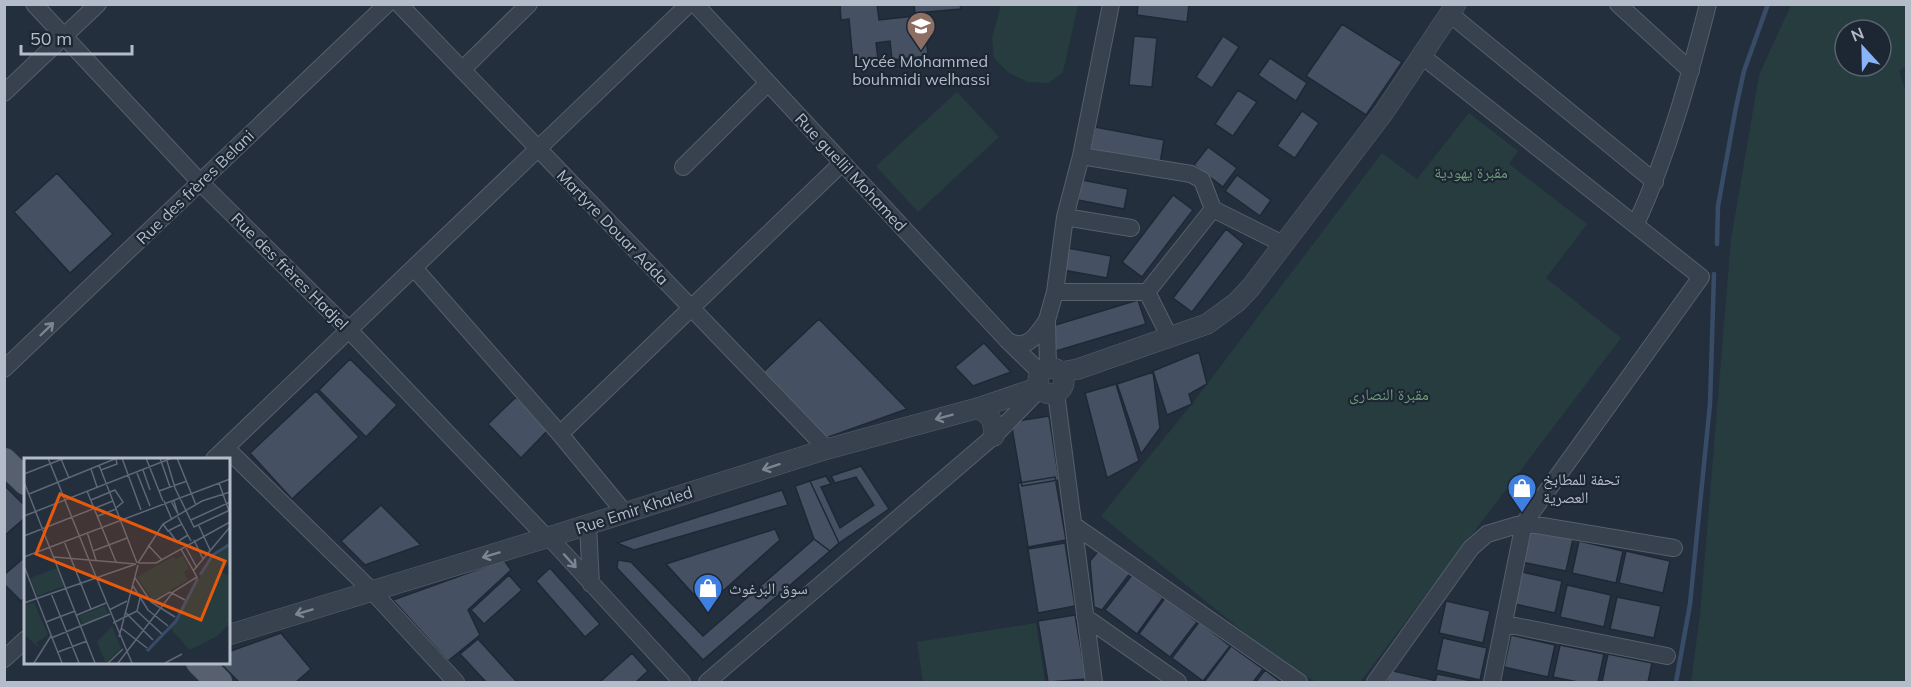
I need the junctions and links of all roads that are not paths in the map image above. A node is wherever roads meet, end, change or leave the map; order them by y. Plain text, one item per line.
1 (34, 4) edge
2 (98, 4) edge
3 (387, 4) edge
4 (399, 4) edge
5 (529, 4) edge
6 (689, 4) edge
7 (695, 4) edge
8 (1111, 4) edge
9 (1618, 4) edge
10 (1708, 4) edge
11 (1453, 9) edge
12 (64, 37) junction
13 (1422, 56) junction
14 (462, 70) junction
15 (1691, 71) junction
16 (768, 83) junction
17 (4, 93) edge
18 (538, 149) junction
19 (1081, 156) junction
20 (842, 163) junction
21 (683, 166) dead end
22 (200, 182) junction
23 (1655, 182) junction
24 (1213, 209) junction
25 (1065, 217) junction
26 (1636, 224) junction
27 (1131, 228) dead end
28 (1283, 244) junction
29 (414, 268) junction
30 (1055, 292) junction
31 (1147, 292) junction
32 (691, 308) junction
33 (1047, 320) junction
34 (349, 330) junction
35 (1170, 338) junction
36 (1007, 340) junction
37 (4, 369) edge
38 (1048, 380) junction
39 (978, 408) junction
40 (560, 434) junction
41 (994, 436) junction
42 (826, 449) junction
43 (220, 453) edge
44 (4, 461) edge
45 (230, 462) edge
46 (24, 480) edge
47 (626, 513) junction
48 (1524, 524) junction
49 (588, 525) junction
50 (1075, 526) junction
51 (548, 537) junction
52 (1674, 548) dead end
53 (591, 584) junction
54 (372, 591) junction
55 (1085, 616) junction
56 (1505, 624) junction
57 (230, 634) edge
58 (24, 641) edge
59 (1667, 656) dead end
60 (4, 659) edge
61 (201, 663) edge
62 (219, 682) edge
63 (456, 682) edge
64 (682, 682) edge
65 (707, 682) edge
66 (1094, 682) edge
67 (1178, 682) edge
68 (1299, 682) edge
69 (1375, 682) edge
70 (1492, 682) edge

1 - 12 street, Rue des frères Hadjel
2 - 12 street
3 - 22 street, Rue des frères Belani
4 - 14 street, Martyre Douar Adda
5 - 14 street
6 - 18 street
7 - 16 street, Rue guellil Mohamed
8 - 19 street
9 - 15 street
10 - 15 street
11 - 13 street, Rue Emir Khaled
11 - 23 street
12 - 17 street
12 - 22 street, Rue des frères Hadjel
13 - 26 street
13 - 28 street, Rue Emir Khaled
14 - 18 street, Martyre Douar Adda
15 - 23 street
16 - 20 street, Rue guellil Mohamed
16 - 21 street
18 - 29 street
18 - 32 street, Martyre Douar Adda
19 - 24 street
19 - 25 street
20 - 32 street
20 - 36 street, Rue guellil Mohamed
22 - 34 street, Rue des frères Hadjel
37 -> 22 street, Rue des frères Belani
23 - 26 street
24 - 28 street
24 - 31 street
25 - 27 street
25 - 30 street
26 - 48 street
28 - 35 street, Rue Emir Khaled
29 - 34 street
29 - 40 street
30 - 31 street
30 - 33 street
31 - 35 street
32 - 40 street
32 - 42 street, Martyre Douar Adda
33 - 36 street
33 - 38 street
34 - 43 street
34 - 51 street, Rue des frères Hadjel
35 - 38 street, Rue Emir Khaled
36 - 38 street, Rue guellil Mohamed
38 - 39 street, Rue Emir Khaled
38 - 41 street
38 - 50 street
39 - 41 street
39 -> 42 street, Rue Emir Khaled
40 - 47 street
41 - 65 street
42 -> 47 street, Rue Emir Khaled
44 - 46 main road
45 - 54 street
47 - 49 street, Rue Emir Khaled
48 - 52 street
48 - 56 street
48 - 69 street
49 - 51 street, Rue Emir Khaled
49 - 53 street
50 - 55 street
50 - 68 street
51 -> 53 street, Rue des frères Hadjel
51 -> 54 street, Rue Emir Khaled
53 - 64 street, Rue des frères Hadjel
54 -> 57 street, Rue Emir Khaled
54 - 63 street
55 - 66 street
55 - 67 street
56 - 59 street
56 - 70 street
58 - 60 street
61 - 62 main road

